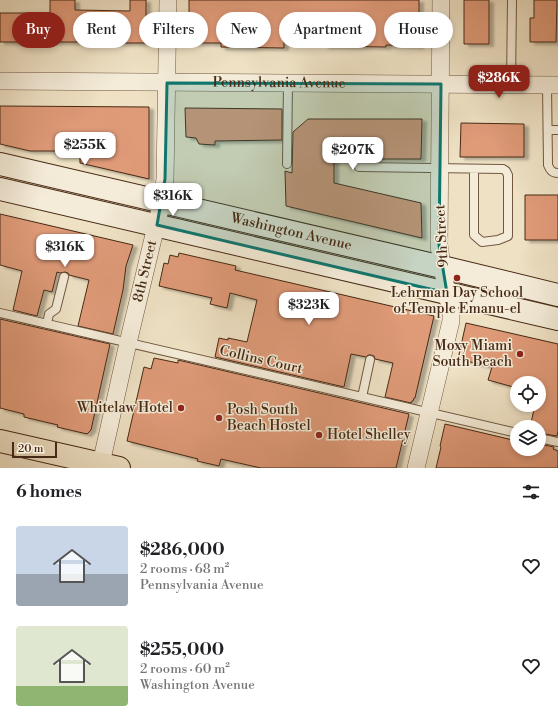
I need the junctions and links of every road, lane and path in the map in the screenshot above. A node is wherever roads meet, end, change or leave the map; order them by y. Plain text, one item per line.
1 (168, 0) edge
2 (441, 0) edge
3 (512, 0) edge
4 (0, 81) edge
5 (167, 83) junction
6 (288, 83) junction
7 (441, 84) junction
8 (511, 85) junction
9 (553, 85) edge
10 (548, 130) junction
11 (558, 130) edge
12 (0, 164) edge
13 (287, 164) dead end
14 (359, 167) dead end
15 (440, 169) junction
16 (474, 169) junction
17 (558, 173) edge
18 (0, 189) edge
19 (162, 201) junction
20 (156, 225) junction
21 (442, 267) junction
22 (64, 277) dead end
23 (447, 293) junction
24 (558, 295) edge
25 (0, 313) edge
26 (558, 319) edge
27 (47, 324) junction
28 (128, 343) junction
29 (370, 360) dead end
30 (362, 397) junction
31 (429, 413) junction
32 (510, 431) edge
33 (546, 439) edge
34 (0, 441) edge
35 (558, 442) edge
36 (107, 467) edge
37 (416, 468) edge

1 - 5 street, 8th Street
2 - 7 street, 9th Street
3 - 8 lane
4 - 5 street, Pennsylvania Avenue
5 - 6 street, Pennsylvania Avenue
5 - 19 street, 8th Street
6 - 7 street, Pennsylvania Avenue
6 - 13 lane
7 - 8 street, Pennsylvania Avenue
7 - 15 street, 9th Street
8 - 9 street, Pennsylvania Avenue
9 - 10 lane
10 - 11 lane
10 - 17 lane
12 - 19 main road, Washington Avenue
14 - 15 lane
15 - 16 lane
15 - 21 street, 9th Street
16 - 16 lane
18 - 20 main road, Washington Avenue
19 - 20 street, 8th Street
19 - 21 main road, Washington Avenue
20 - 23 main road, Washington Avenue
20 - 28 street, 8th Street
21 - 23 street, 9th Street
21 - 24 main road, Washington Avenue
22 - 27 lane
23 - 26 main road, Washington Avenue
23 - 31 street, 9th Street
25 - 27 lane, Collins Court
27 - 28 lane, Collins Court
28 - 30 lane, Collins Court
28 - 36 street, 8th Street
29 - 30 lane
30 - 31 lane, Collins Court
31 - 32 lane, Collins Court
31 - 37 street, 9th Street
33 - 35 lane
34 - 36 main road

